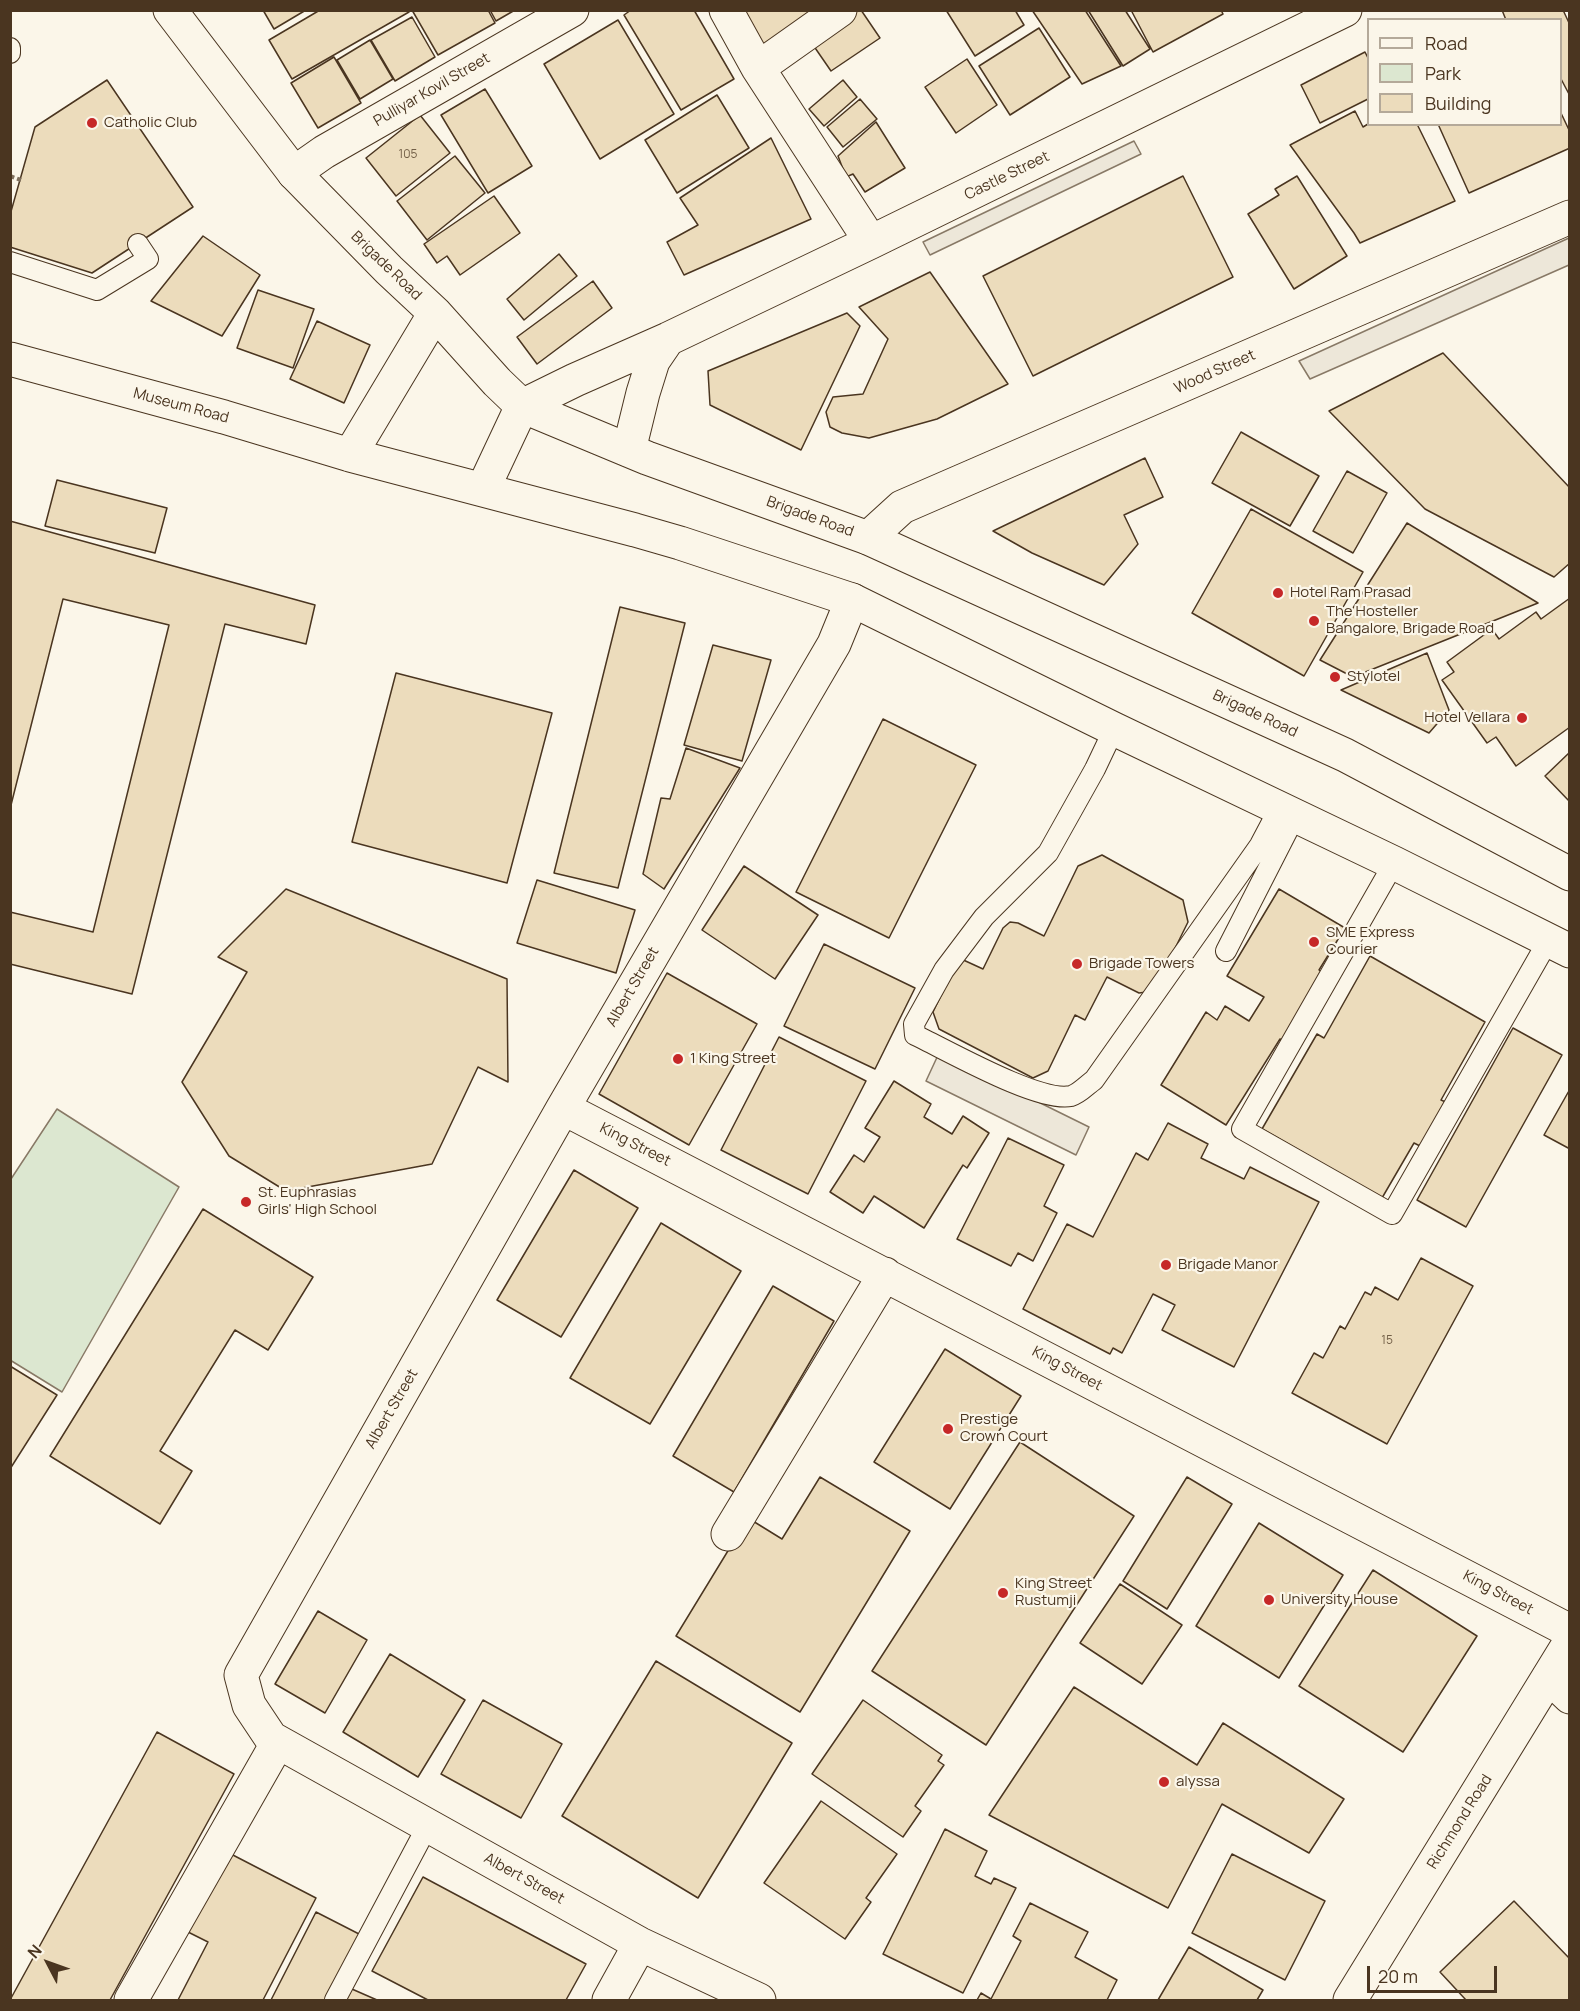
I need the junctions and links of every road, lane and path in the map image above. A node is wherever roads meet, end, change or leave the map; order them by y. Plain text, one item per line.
1 (171, 10) edge
2 (572, 10) edge
3 (726, 10) edge
4 (840, 10) edge
5 (1345, 10) edge
6 (10, 48) edge
7 (10, 53) edge
8 (758, 68) junction
9 (294, 173) junction
10 (10, 176) edge
11 (21, 180) dead end
12 (1569, 217) edge
13 (871, 242) junction
14 (138, 244) dead end
15 (10, 262) edge
16 (435, 313) junction
17 (668, 339) junction
18 (10, 359) edge
19 (522, 405) junction
20 (629, 450) junction
21 (350, 455) junction
22 (483, 489) junction
23 (868, 538) junction
24 (852, 600) junction
25 (1114, 729) junction
26 (1287, 813) junction
27 (1394, 863) junction
28 (1569, 873) edge
29 (1559, 946) edge
30 (1226, 951) dead end
31 (563, 1107) junction
32 (885, 1275) junction
33 (728, 1534) dead end
34 (1569, 1631) edge
35 (1569, 1642) edge
36 (1559, 1687) edge
37 (278, 1742) junction
38 (428, 1825) junction
39 (640, 1944) junction
40 (131, 2001) edge
41 (335, 2001) edge
42 (609, 2001) edge
43 (759, 2001) edge
44 (1350, 2001) edge

1 - 9 street, Brigade Road
2 - 9 street, Pulliyar Kovil Street
3 - 8 street
4 - 8 street
5 - 13 street, Castle Street
6 - 7 lane
8 - 13 street
9 - 16 street, Brigade Road
10 - 11 path
12 - 23 street, Wood Street
13 - 17 street, Castle Street
14 - 15 lane
16 - 19 street, Brigade Road
16 - 21 street
17 - 19 street, Castle Street
17 - 20 street
18 - 21 street, Museum Road
19 - 20 street, Brigade Road
19 - 22 street
20 - 23 street, Brigade Road
21 - 22 street
22 - 24 street
23 - 28 street, Brigade Road
24 - 25 street
24 - 31 street, Albert Street
25 - 26 street
25 - 26 lane
26 - 27 street
26 - 30 lane
27 - 29 street
27 - 29 lane
31 - 32 street, King Street
31 - 37 street, Albert Street
32 - 33 street
32 - 34 street, King Street
35 - 36 street, Richmond Road
36 - 44 street, Richmond Road
37 - 38 street, Albert Street
37 - 40 street
38 - 39 street, Albert Street
38 - 41 lane
39 - 42 street
39 - 43 street, Albert Street

